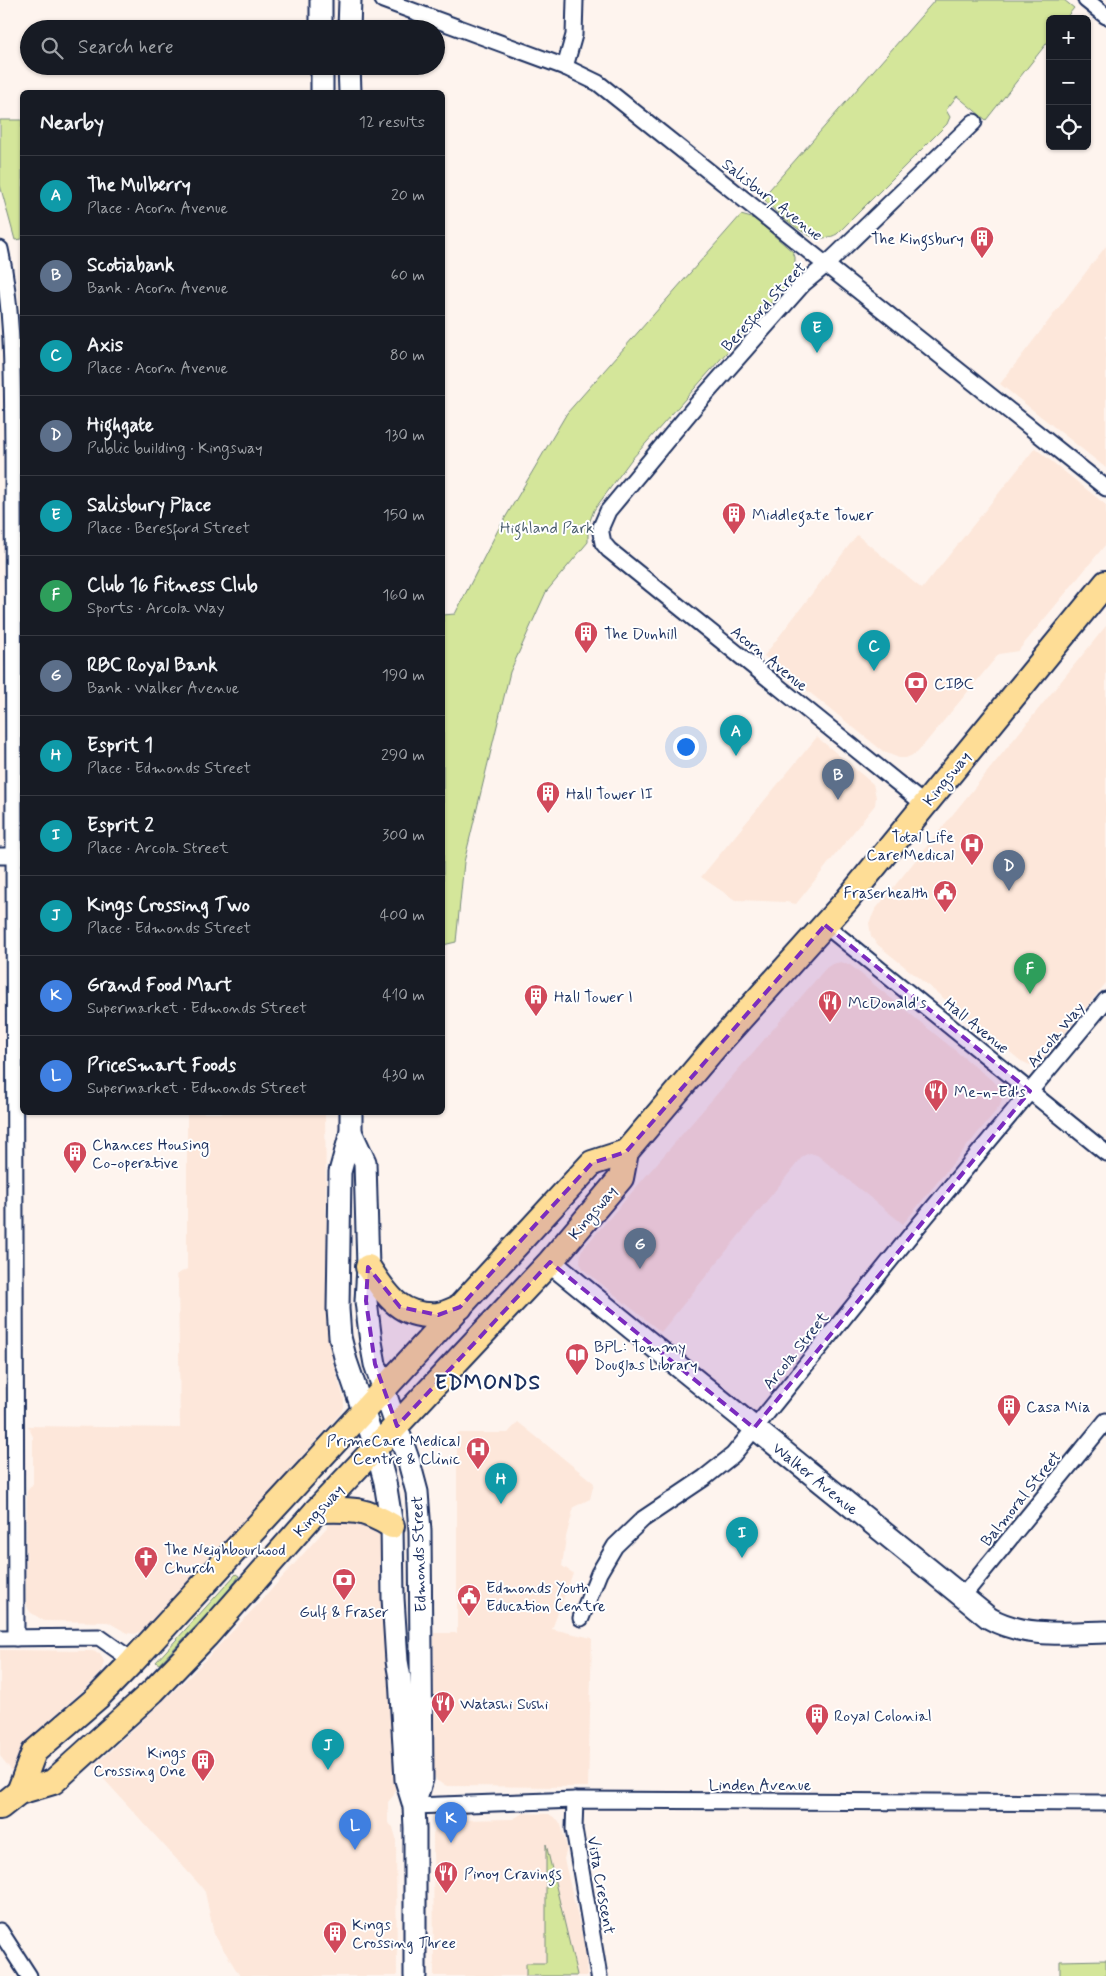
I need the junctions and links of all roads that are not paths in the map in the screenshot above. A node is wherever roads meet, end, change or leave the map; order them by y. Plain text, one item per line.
1 (321, 0) edge
2 (350, 0) edge
3 (383, 0) edge
4 (575, 0) edge
5 (1086, 0) edge
6 (1106, 16) edge
7 (321, 20) edge
8 (349, 20) edge
9 (437, 20) edge
10 (445, 23) edge
11 (565, 67) junction
12 (322, 75) edge
13 (350, 75) edge
14 (322, 90) edge
15 (350, 90) edge
16 (974, 122) dead end
17 (0, 251) edge
18 (827, 264) junction
19 (1106, 488) edge
20 (601, 533) joint
21 (1106, 583) edge
22 (925, 805) junction
23 (13, 856) edge
24 (826, 925) junction
25 (1106, 1000) edge
26 (1030, 1091) junction
27 (351, 1122) edge
28 (626, 1152) junction
29 (1106, 1153) edge
30 (550, 1262) junction
31 (368, 1267) junction
32 (460, 1307) junction
33 (384, 1390) junction
34 (364, 1411) junction
35 (1106, 1421) edge
36 (397, 1426) junction
37 (754, 1428) junction
38 (376, 1448) junction
39 (317, 1510) junction
40 (392, 1526) junction
41 (962, 1597) junction
42 (581, 1618) dead end
43 (1106, 1632) edge
44 (0, 1638) edge
45 (16, 1638) junction
46 (133, 1661) junction
47 (19, 1792) junction
48 (574, 1800) junction
49 (1106, 1802) edge
50 (414, 1806) junction
51 (0, 1807) edge
52 (0, 1931) edge
53 (29, 1976) edge
54 (415, 1976) edge
55 (600, 1976) edge

1 - 7 street
2 - 8 street
3 - 9 street, Salisbury Avenue
4 - 11 street
5 - 6 street
10 - 11 street, Salisbury Avenue
11 - 18 street, Salisbury Avenue
12 - 14 street
13 - 15 street
16 - 18 street, Beresford Street
17 - 23 street
18 - 19 street, Salisbury Avenue
18 - 20 street, Beresford Street
20 - 22 street, Acorn Avenue
21 - 22 main road, Kingsway
22 - 24 main road, Kingsway
23 - 45 street
24 - 26 street, Hall Avenue
24 - 28 main road, Kingsway
25 - 26 street, Arcola Way
26 - 29 street, Hall Avenue
26 - 37 street, Arcola Street
27 - 31 street, Edmonds Street
27 - 34 street, Edmonds Street
28 - 30 main road, Kingsway
28 - 32 main road, Kingsway
30 - 36 main road, Kingsway
30 - 37 street, Walker Avenue
31 - 32 main road
31 - 33 street, Edmonds Street
32 - 33 main road, Kingsway
33 - 34 main road, Kingsway
33 - 36 street, Edmonds Street
34 - 38 street, Edmonds Street
34 - 46 main road, Kingsway
35 - 41 street, Balmoral Street
36 - 38 main road, Kingsway
36 - 50 street, Edmonds Street
37 - 41 street, Walker Avenue
37 - 42 street, Arcola Street
38 - 39 main road, Kingsway
38 - 40 street, Edmonds Street
39 - 40 main road
39 - 47 main road, Kingsway
40 - 50 street, Edmonds Street
41 - 43 street, Walker Avenue
44 - 45 street
45 - 46 street
46 - 47 main road, Kingsway
47 - 51 main road, Kingsway
48 - 49 street, Linden Avenue
48 - 50 street, Linden Avenue
48 - 55 street, Vista Crescent
50 - 54 street, Edmonds Street
52 - 53 street

